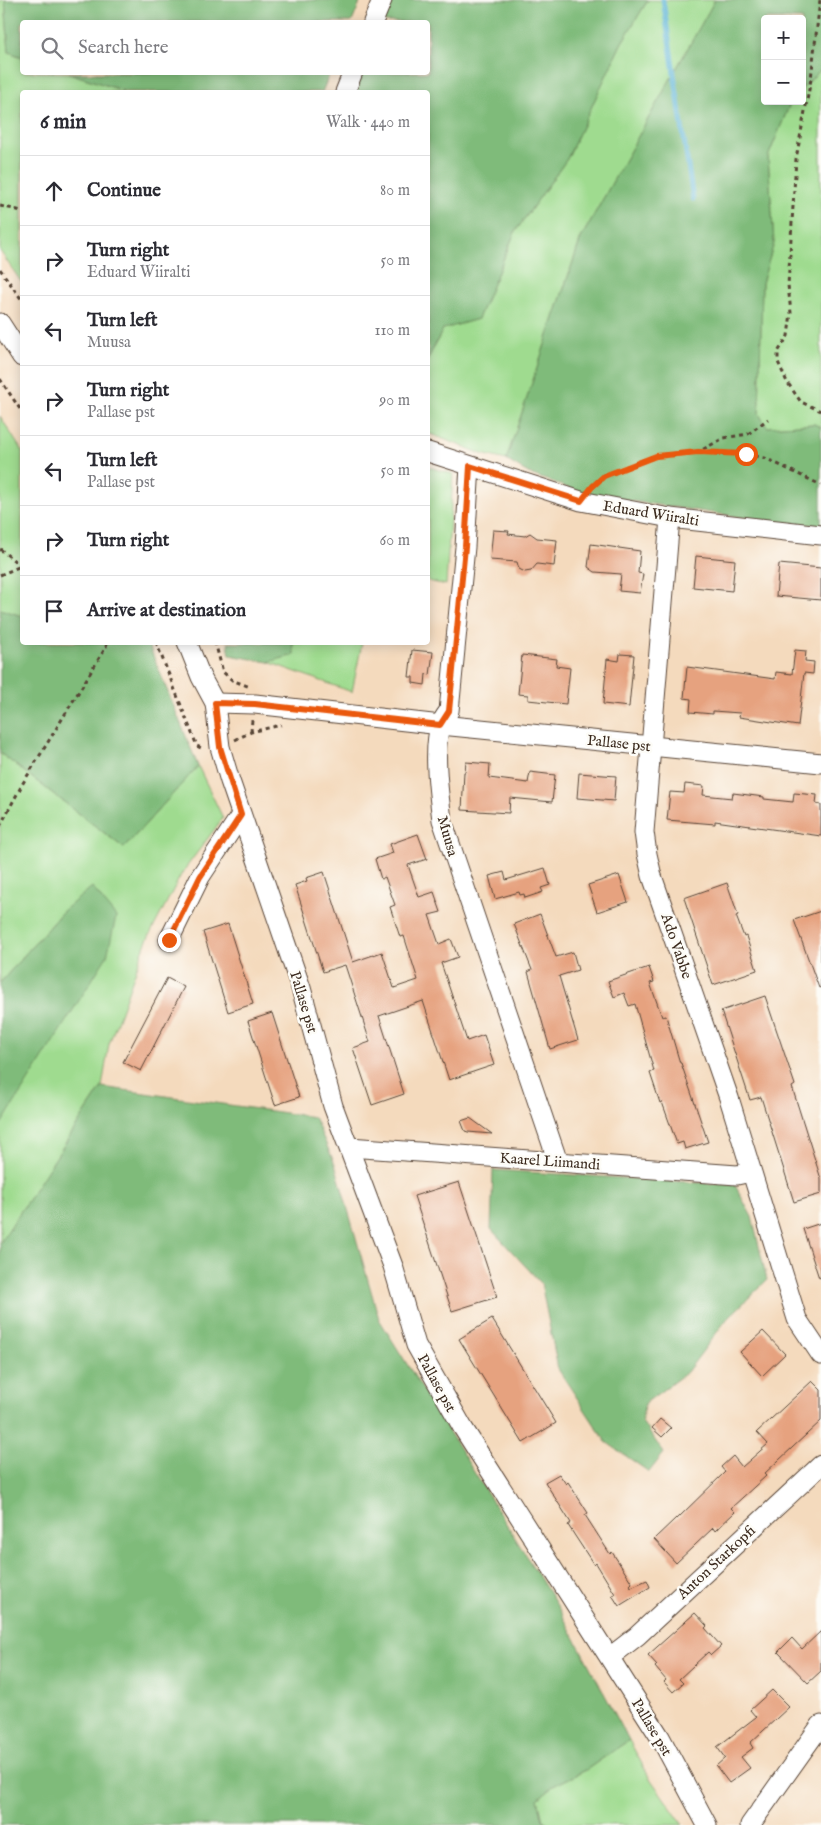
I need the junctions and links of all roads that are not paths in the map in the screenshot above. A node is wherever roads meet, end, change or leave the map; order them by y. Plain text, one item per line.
1 (382, 0) edge
2 (374, 20) edge
3 (352, 75) edge
4 (346, 90) edge
5 (0, 323) edge
6 (17, 339) edge
7 (430, 453) edge
8 (470, 466) junction
9 (670, 518) junction
10 (821, 535) edge
11 (188, 645) edge
12 (215, 703) junction
13 (440, 725) junction
14 (651, 746) junction
15 (821, 763) edge
16 (241, 815) junction
17 (169, 940) dead end
18 (349, 1147) junction
19 (558, 1162) junction
20 (751, 1172) junction
21 (821, 1355) edge
22 (821, 1465) edge
23 (610, 1658) junction
24 (821, 1725) edge
25 (707, 1825) edge
26 (750, 1825) edge

1 - 2 street
3 - 4 street
5 - 6 street
7 - 8 street, Eduard Wiiralti
8 - 9 street, Eduard Wiiralti
8 - 13 street, Muusa
9 - 10 street, Eduard Wiiralti
9 - 14 street, Ado Vabbe
11 - 12 street
12 - 13 street, Pallase pst
12 - 16 street, Pallase pst
13 - 14 street, Pallase pst
13 - 19 street, Muusa
14 - 15 street, Pallase pst
14 - 20 street, Ado Vabbe
16 - 17 street
16 - 18 street, Pallase pst
18 - 19 street, Kaarel Liimandi
18 - 23 street, Pallase pst
19 - 20 street, Kaarel Liimandi
20 - 21 street, Ado Vabbe
22 - 23 street, Anton Starkopfi
23 - 25 street, Pallase pst
24 - 26 street

